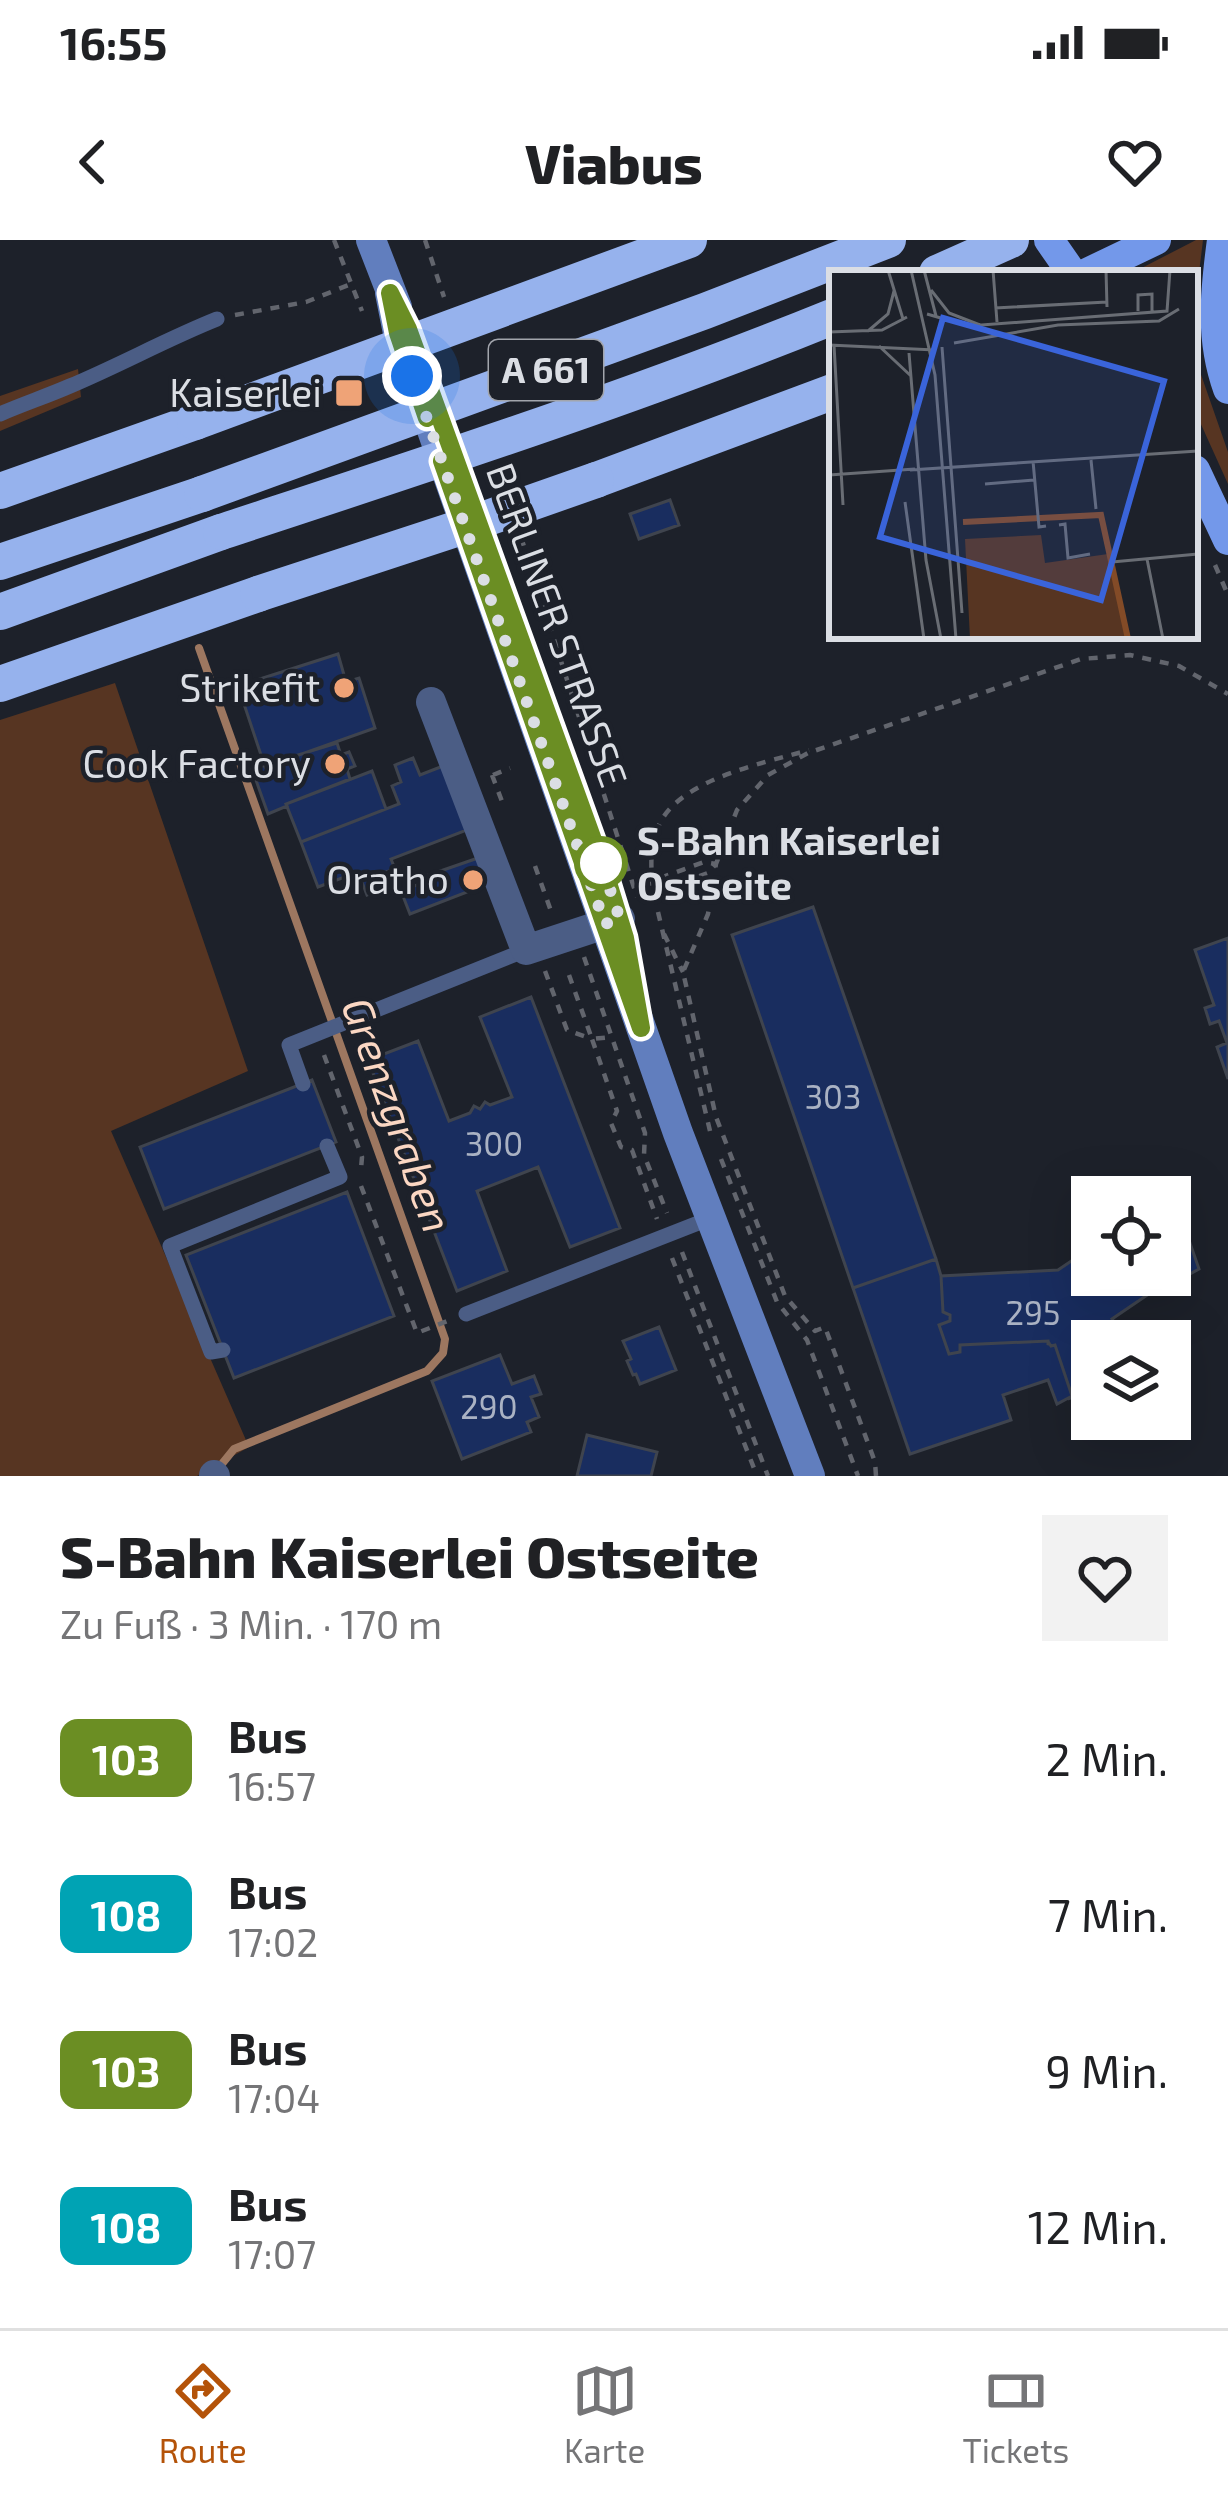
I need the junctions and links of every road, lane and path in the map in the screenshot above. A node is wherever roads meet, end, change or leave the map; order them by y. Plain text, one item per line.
1 (334, 240) edge
2 (371, 240) edge
3 (425, 240) edge
4 (689, 240) edge
5 (888, 240) edge
6 (1011, 240) edge
7 (1049, 240) edge
8 (1156, 240) edge
9 (1222, 240) edge
10 (945, 270) edge
11 (1070, 270) edge
12 (1093, 270) edge
13 (445, 300) dead end
14 (829, 318) edge
15 (217, 319) joint
16 (1228, 389) edge
17 (829, 393) edge
18 (0, 414) edge
19 (1198, 476) edge
20 (0, 491) edge
21 (518, 527) dead end
22 (1228, 540) edge
23 (0, 562) edge
24 (0, 612) edge
25 (0, 684) edge
26 (1228, 694) edge
27 (431, 702) dead end
28 (837, 741) junction
29 (510, 768) dead end
30 (492, 775) junction
31 (477, 781) dead end
32 (502, 800) dead end
33 (623, 854) junction
34 (614, 858) dead end
35 (716, 864) junction
36 (535, 866) dead end
37 (660, 878) dead end
38 (665, 889) dead end
39 (551, 911) dead end
40 (617, 918) junction
41 (660, 926) junction
42 (531, 949) junction
43 (683, 972) junction
44 (569, 975) dead end
45 (325, 1030) junction
46 (626, 1032) junction
47 (592, 1039) junction
48 (303, 1084) dead end
49 (710, 1131) dead end
50 (328, 1146) dead end
51 (718, 1152) dead end
52 (711, 1218) junction
53 (675, 1232) junction
54 (459, 1316) joint
55 (223, 1350) dead end
56 (769, 1476) edge
57 (810, 1476) edge
58 (858, 1476) edge
59 (876, 1476) edge

1 - 15 path
2 - 40 main road, BERLINER STRASSE
3 - 13 path
4 - 20 highway, A 661, bridge
5 - 23 highway, A 661, bridge
6 - 10 highway
7 - 11 main road
8 - 12 main road
9 - 16 main road
14 - 24 highway, A 661, bridge
15 - 18 lane
17 - 25 highway, bridge
19 - 22 main road
21 - 33 path
26 - 28 path
27 - 42 street
28 - 35 path
28 - 41 path
29 - 30 path
30 - 31 path
30 - 32 path
33 - 34 path
33 - 40 path
35 - 37 path
35 - 38 path
35 - 43 path
36 - 39 path
40 - 41 path
40 - 42 street
40 - 46 main road, BERLINER STRASSE
40 - 46 path
41 - 43 path
41 - 49 path
42 - 45 lane
42 - 47 path
43 - 59 path
44 - 47 path
45 - 48 lane
45 - 54 path
46 - 47 path
46 - 52 main road, BERLINER STRASSE
46 - 53 path
50 - 55 lane
51 - 58 path
52 - 53 lane
52 - 57 main road, BERLINER STRASSE
53 - 54 lane
53 - 56 path

